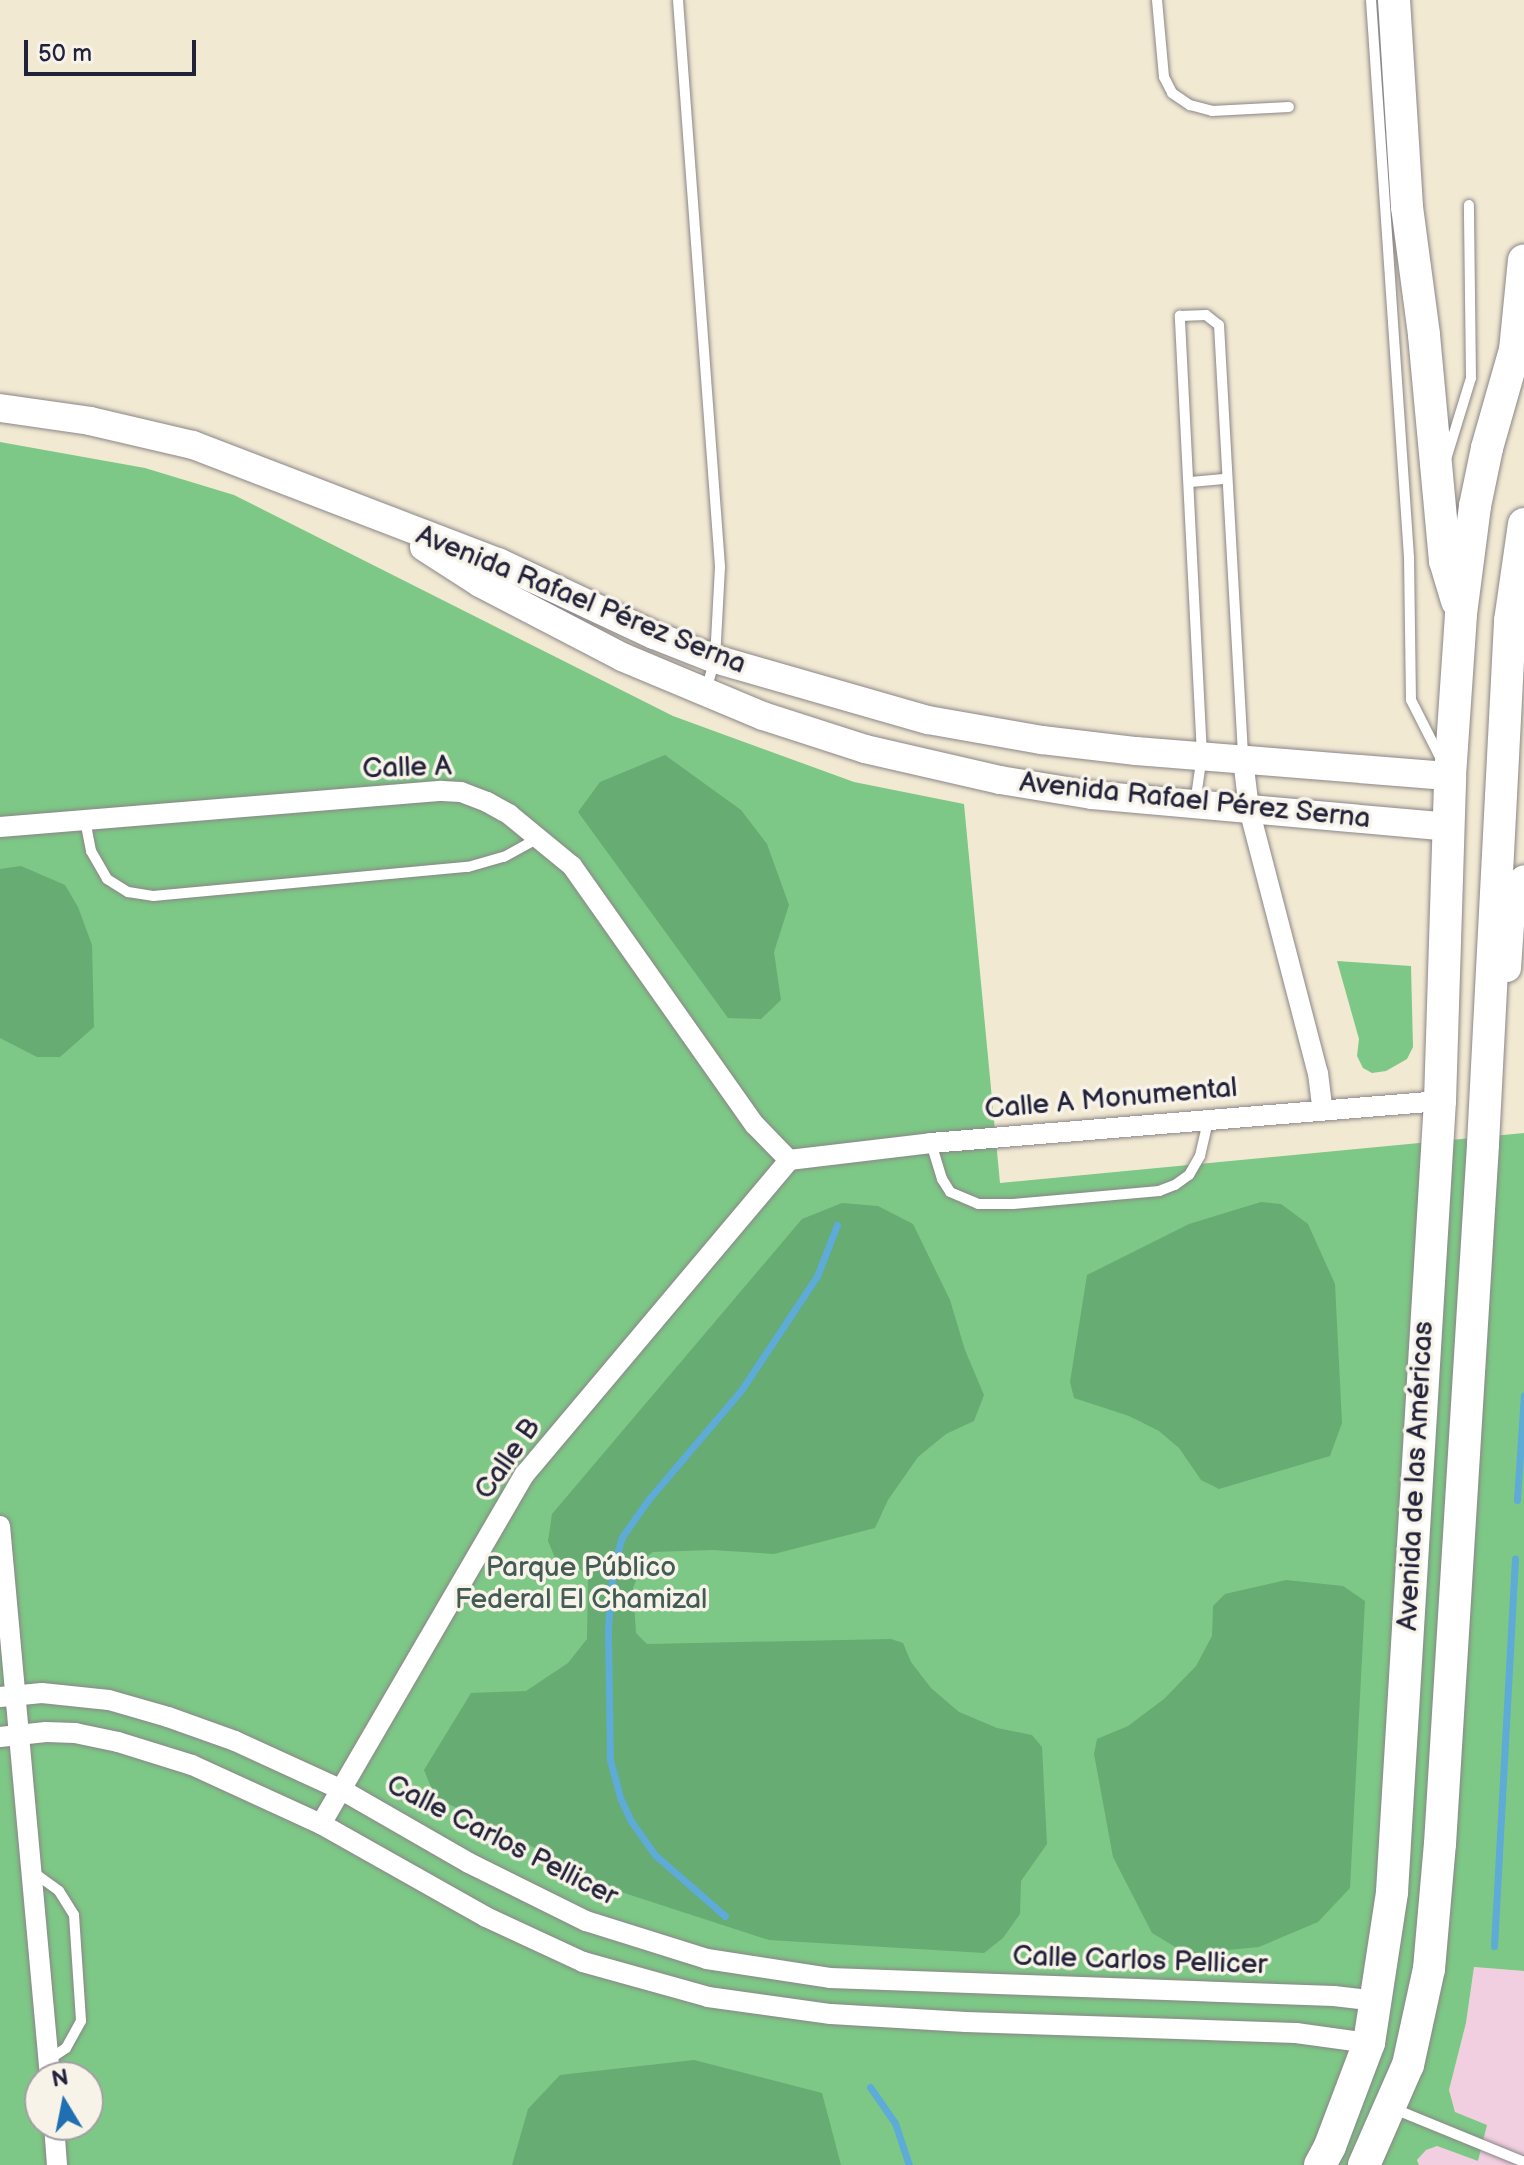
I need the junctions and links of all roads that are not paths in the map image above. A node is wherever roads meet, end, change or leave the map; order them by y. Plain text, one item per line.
1 (678, 0) edge
2 (1157, 0) edge
3 (1371, 0) edge
4 (1394, 0) edge
5 (1289, 107) dead end
6 (1469, 205) dead end
7 (1524, 260) edge
8 (0, 408) edge
9 (1227, 479) junction
10 (1440, 481) junction
11 (1190, 482) junction
12 (376, 517) junction
13 (1523, 552) edge
14 (1461, 614) junction
15 (715, 659) junction
16 (705, 693) junction
17 (1202, 755) junction
18 (1243, 759) junction
19 (1450, 776) junction
20 (1195, 804) junction
21 (1249, 809) junction
22 (85, 820) junction
23 (0, 827) edge
24 (1448, 827) junction
25 (539, 838) junction
26 (1524, 879) edge
27 (1440, 1101) junction
28 (1485, 1101) junction
29 (1322, 1108) junction
30 (1208, 1118) junction
31 (931, 1143) junction
32 (789, 1160) junction
33 (1467, 1371) junction
34 (0, 1536) edge
35 (8, 1697) edge
36 (10, 1736) edge
37 (342, 1790) junction
38 (321, 1824) junction
39 (33, 1872) junction
40 (1377, 2001) junction
41 (1369, 2043) junction
42 (48, 2061) edge
43 (55, 2061) edge
44 (1391, 2108) junction
45 (55, 2141) edge
46 (1524, 2162) edge
47 (57, 2165) edge
48 (1320, 2165) edge
49 (1364, 2165) edge

1 - 15 lane
2 - 5 lane
3 - 19 lane
4 - 10 highway
6 - 10 lane
7 - 14 highway, Avenida de las Américas
8 - 12 main road, Avenida Rafael Pérez Serna
9 - 11 lane
9 - 11 lane
9 - 18 lane
10 - 14 highway
11 - 17 lane
12 - 15 main road, Avenida Rafael Pérez Serna
12 - 16 main road, Avenida Rafael Pérez Serna
13 - 28 highway, Avenida de las Américas
14 - 19 highway, Avenida de las Américas
15 - 16 lane
15 - 17 main road, Avenida Rafael Pérez Serna
16 - 20 main road, Avenida Rafael Pérez Serna
17 - 18 main road, Avenida Rafael Pérez Serna
17 - 20 lane
18 - 19 main road, Avenida Rafael Pérez Serna
18 - 21 street
19 - 24 highway, Avenida de las Américas
20 - 21 main road, Avenida Rafael Pérez Serna
21 - 24 main road, Avenida Rafael Pérez Serna
21 - 29 street
22 - 23 street, Calle A
22 - 25 street, Calle A
22 - 25 lane
24 - 27 highway, Avenida de las Américas
25 - 32 street, Calle A
26 - 28 main road
27 - 29 street, Calle A Monumental
27 - 33 highway
27 - 40 highway, Avenida de las Américas
28 - 33 highway, Avenida de las Américas
29 - 30 street, Calle A Monumental
30 - 31 street, Calle A Monumental
30 - 31 lane
31 - 32 street, Calle A Monumental
32 - 37 street, Calle B
33 - 44 highway, Avenida de las Américas
34 - 35 street
35 - 36 street
35 - 37 street, Calle Carlos Pellicer
36 - 38 street
36 - 39 street
37 - 38 street, Calle B
37 - 40 street, Calle Carlos Pellicer
38 - 41 street
39 - 42 street
39 - 43 lane
40 - 41 highway, Avenida de las Américas
41 - 48 highway, Avenida de las Américas
44 - 46 lane
44 - 49 highway, Avenida de las Américas
45 - 47 street

